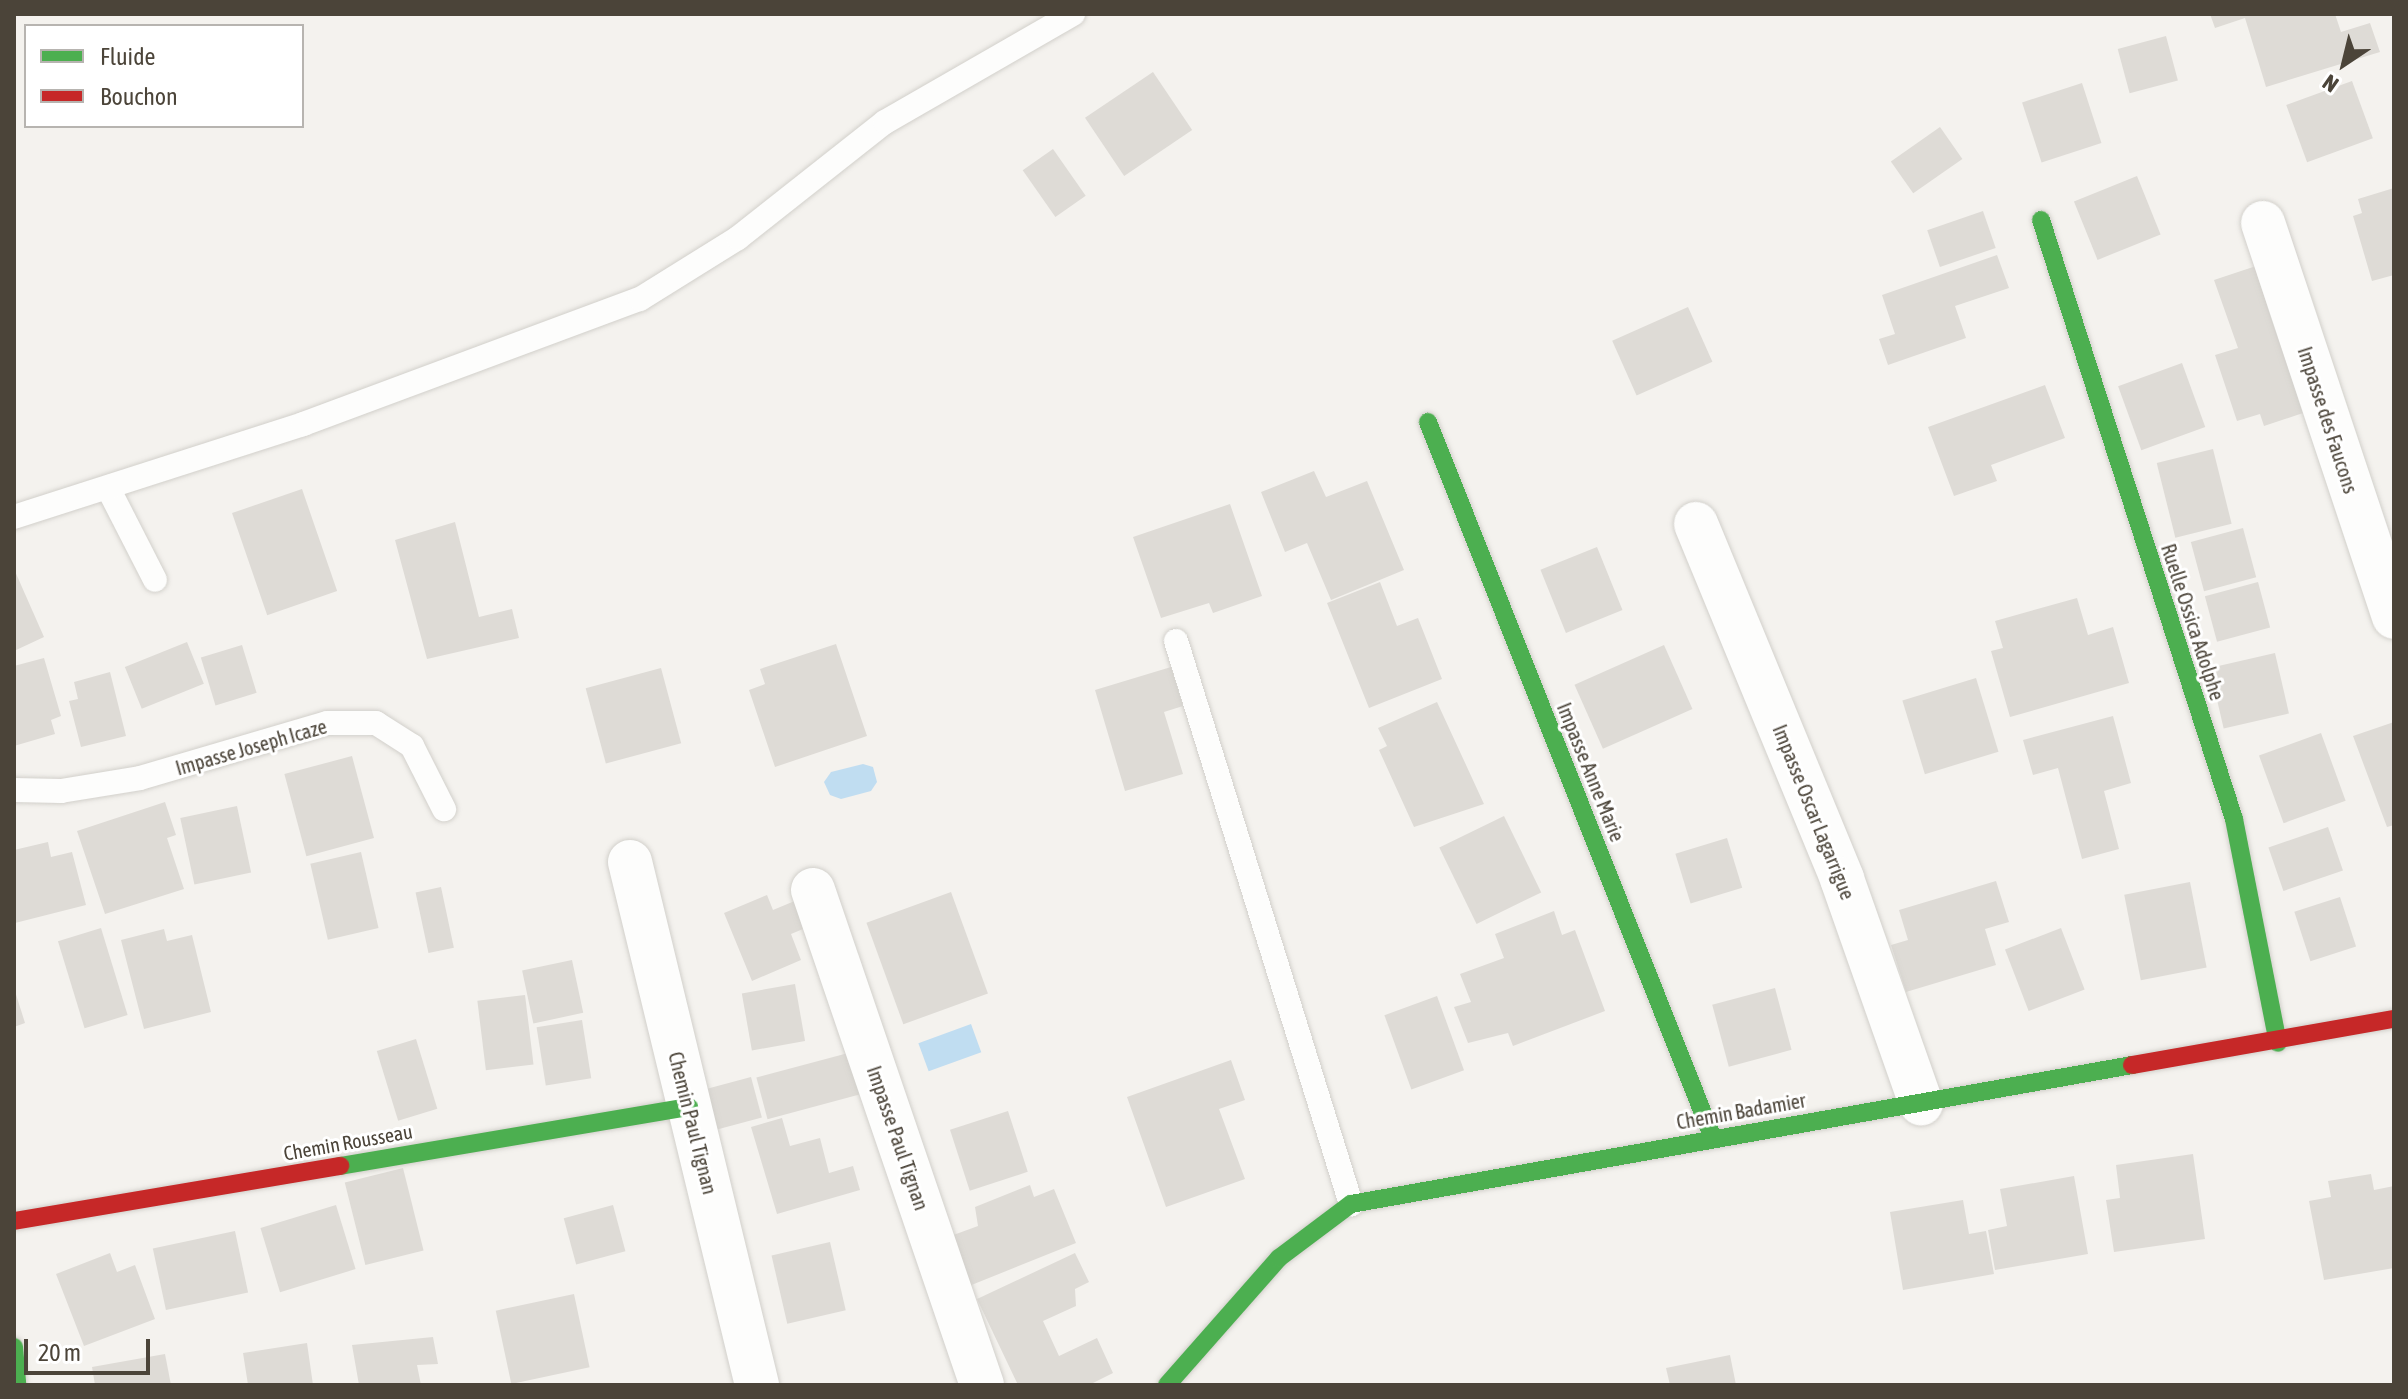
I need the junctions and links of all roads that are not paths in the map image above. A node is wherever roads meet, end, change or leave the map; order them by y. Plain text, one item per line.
1 (1073, 14) edge
2 (2041, 220) dead end
3 (2263, 223) dead end
4 (1428, 422) dead end
5 (108, 488) junction
6 (14, 517) edge
7 (1696, 524) dead end
8 (155, 580) dead end
9 (2394, 617) edge
10 (1176, 641) dead end
11 (14, 790) edge
12 (444, 809) dead end
13 (630, 862) dead end
14 (813, 890) dead end
15 (2394, 1019) edge
16 (2278, 1043) junction
17 (1921, 1103) junction
18 (689, 1107) junction
19 (1713, 1138) junction
20 (1351, 1204) junction
21 (14, 1221) edge
22 (14, 1347) edge
23 (1178, 1380) edge
24 (17, 1385) edge
25 (757, 1385) edge
26 (982, 1385) edge

1 - 5 lane
2 - 16 street, Ruelle Ossica Adolphe
3 - 9 street, Impasse des Faucons
4 - 19 street, Impasse Anne Marie
5 - 6 lane
5 - 8 lane
7 - 17 street, Impasse Oscar Lagarrigue
10 - 20 lane
11 - 12 lane, Impasse Joseph Icaze
13 - 18 street, Chemin Paul Tignan
14 - 26 street, Impasse Paul Tignan
15 - 16 street, Chemin Badamier
16 - 17 street, Chemin Badamier
17 - 19 street, Chemin Badamier
18 - 21 street, Chemin Rousseau
18 - 25 street, Chemin Paul Tignan
19 - 20 street, Chemin Badamier
20 - 23 street, Chemin Badamier
22 - 24 street

